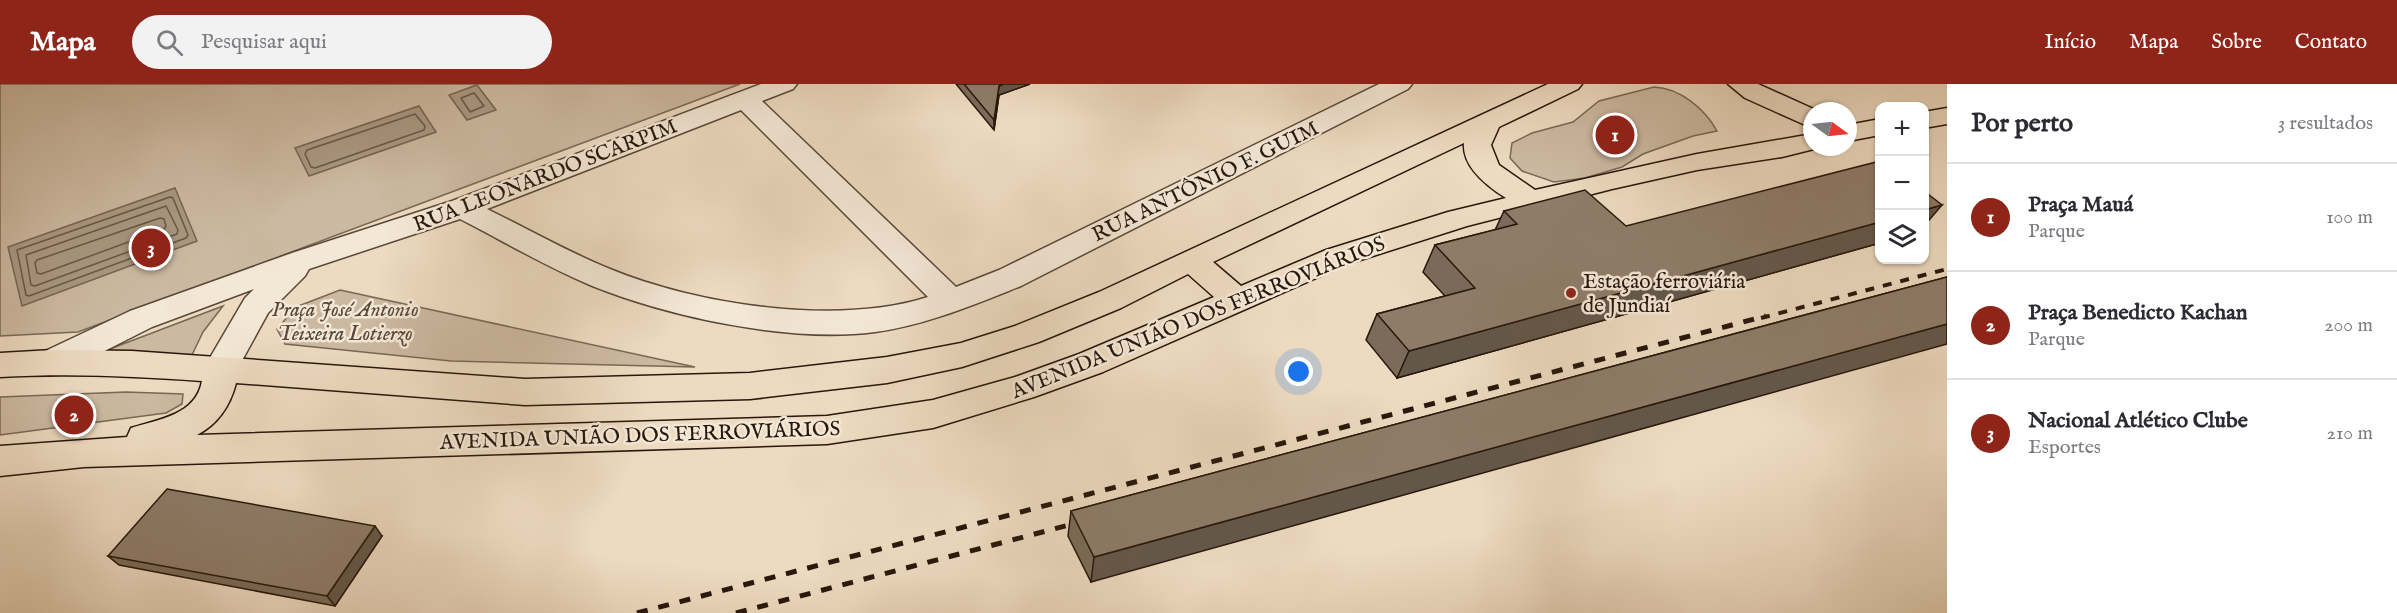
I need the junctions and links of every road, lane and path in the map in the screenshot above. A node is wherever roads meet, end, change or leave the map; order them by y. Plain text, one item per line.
1 (784, 84) edge
2 (1399, 84) edge
3 (1569, 84) edge
4 (1741, 84) edge
5 (745, 99) junction
6 (1803, 114) edge
7 (1947, 116) edge
8 (1929, 119) edge
9 (1488, 122) junction
10 (1875, 128) edge
11 (1857, 130) edge
12 (1803, 144) edge
13 (1530, 200) junction
14 (462, 208) junction
15 (303, 260) junction
16 (1191, 260) junction
17 (1236, 299) junction
18 (952, 302) junction
19 (53, 362) junction
20 (0, 365) edge
21 (221, 368) junction
22 (84, 453) junction
23 (0, 461) edge

1 - 5 street, RUA LEONARDO SCARPIM
2 - 18 street, RUA ANTÔNIO F. GUIM
3 - 9 main road
4 - 6 main road
5 - 14 street, RUA LEONARDO SCARPIM
5 - 18 street
7 - 8 main road
9 - 13 main road
9 - 16 main road
10 - 11 main road
12 - 13 main road, AVENIDA UNIÃO DOS FERROVIÁRIOS
13 - 17 main road, AVENIDA UNIÃO DOS FERROVIÁRIOS
14 - 15 street, RUA LEONARDO SCARPIM
14 - 18 street, RUA ANTÔNIO F. GUIM
15 - 19 street, RUA LEONARDO SCARPIM
15 - 21 street
16 - 17 main road
16 - 21 main road
17 - 22 main road, AVENIDA UNIÃO DOS FERROVIÁRIOS
19 - 20 main road
19 - 21 main road
21 - 22 main road
22 - 23 main road, AVENIDA UNIÃO DOS FERROVIÁRIOS

